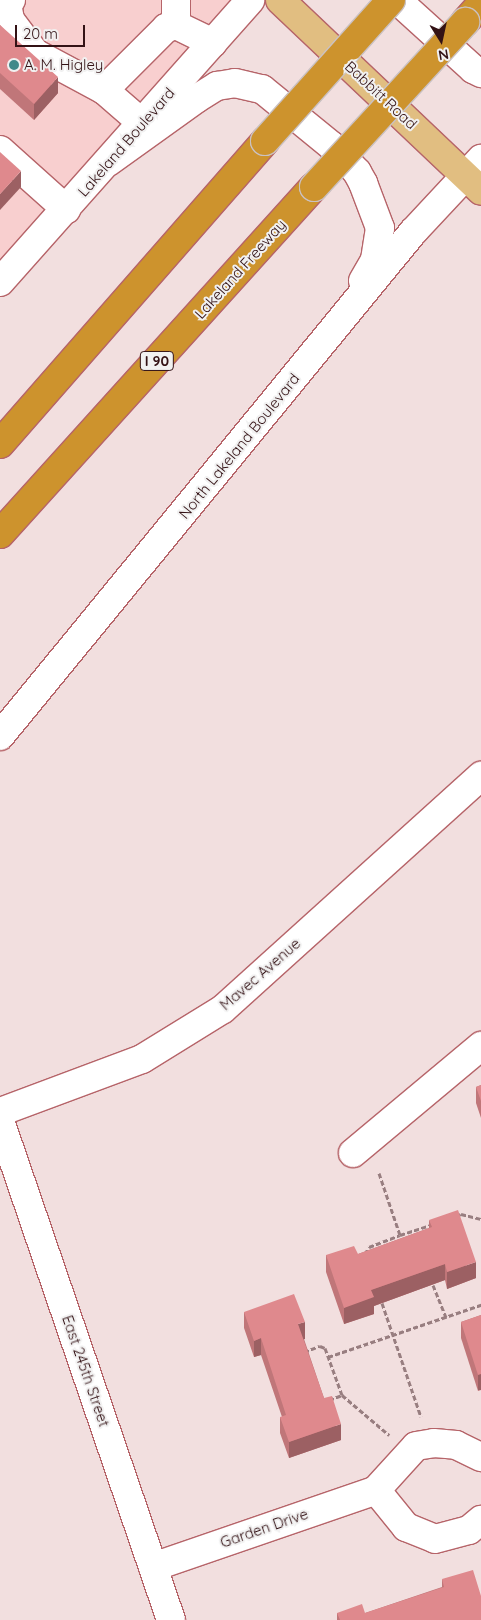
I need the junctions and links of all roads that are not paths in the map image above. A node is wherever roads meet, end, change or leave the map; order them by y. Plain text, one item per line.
1 (11, 0) edge
2 (250, 0) edge
3 (280, 0) edge
4 (391, 0) edge
5 (397, 0) edge
6 (176, 13) edge
7 (473, 13) edge
8 (212, 43) junction
9 (481, 73) edge
10 (104, 90) junction
11 (142, 123) junction
12 (0, 150) edge
13 (108, 162) junction
14 (476, 176) edge
15 (66, 209) junction
16 (0, 282) edge
17 (341, 321) junction
18 (0, 444) edge
19 (0, 534) edge
20 (0, 736) edge
21 (481, 776) edge
22 (481, 1046) edge
23 (0, 1112) edge
24 (0, 1121) edge
25 (353, 1153) dead end
26 (481, 1457) edge
27 (376, 1490) junction
28 (477, 1532) edge
29 (153, 1567) junction
30 (171, 1620) edge

1 - 10 street
2 - 8 street, Lakeland Boulevard
3 - 14 main road, Babbitt Road
4 - 18 highway, bridge
5 - 9 street
6 - 8 street
6 - 10 street
7 - 19 highway, Lakeland Freeway / I 90, bridge
8 - 11 street, Lakeland Boulevard
10 - 11 street
11 - 13 street, Lakeland Boulevard
12 - 15 street
13 - 15 street, Lakeland Boulevard
13 - 17 street
14 - 17 street, North Lakeland Boulevard
15 - 16 street, Lakeland Boulevard
17 - 20 street, North Lakeland Boulevard
21 - 23 street, Mavec Avenue
22 - 25 street
24 - 29 street, East 245th Street
26 - 27 street, Garden Drive
27 - 28 street
27 - 29 street, Garden Drive
29 - 30 street, East 245th Street

